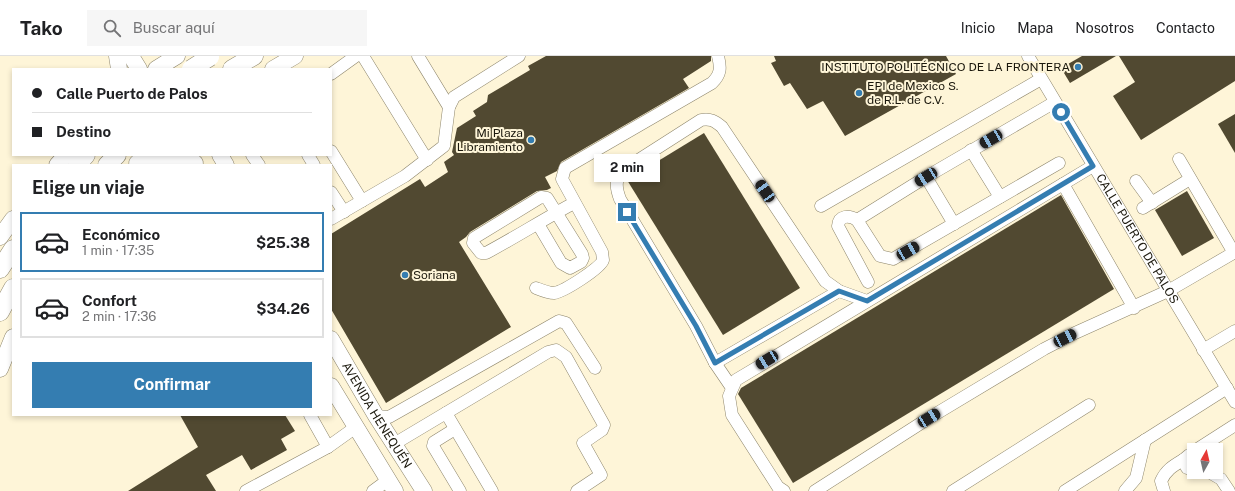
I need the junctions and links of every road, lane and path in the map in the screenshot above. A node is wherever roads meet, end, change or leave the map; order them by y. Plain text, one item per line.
1 (117, 56) edge
2 (131, 56) edge
3 (205, 56) edge
4 (211, 56) edge
5 (254, 56) edge
6 (295, 56) edge
7 (356, 56) edge
8 (363, 56) edge
9 (418, 56) edge
10 (519, 56) edge
11 (718, 56) edge
12 (1028, 56) edge
13 (501, 60) edge
14 (119, 68) edge
15 (138, 68) edge
16 (193, 68) edge
17 (208, 68) edge
18 (234, 68) edge
19 (277, 68) edge
20 (336, 71) edge
21 (1041, 79) junction
22 (1055, 102) junction
23 (450, 107) junction
24 (972, 150) junction
25 (332, 153) edge
26 (65, 156) edge
27 (85, 156) edge
28 (116, 156) edge
29 (1179, 159) dead end
30 (427, 160) junction
31 (139, 161) edge
32 (194, 161) edge
33 (58, 164) edge
34 (78, 164) edge
35 (108, 164) edge
36 (1059, 164) dead end
37 (1093, 166) junction
38 (926, 177) junction
39 (1190, 179) junction
40 (1136, 181) dead end
41 (1063, 184) junction
42 (332, 194) edge
43 (1000, 197) junction
44 (362, 201) junction
45 (574, 203) junction
46 (821, 206) dead end
47 (344, 212) junction
48 (556, 213) junction
49 (332, 218) edge
50 (12, 220) edge
51 (857, 220) junction
52 (538, 224) junction
53 (954, 224) junction
54 (0, 237) edge
55 (12, 251) edge
56 (1234, 252) edge
57 (0, 269) edge
58 (868, 282) dead end
59 (536, 288) dead end
60 (12, 290) edge
61 (839, 291) junction
62 (1168, 291) junction
63 (867, 301) junction
64 (1134, 308) junction
65 (0, 312) edge
66 (1235, 331) edge
67 (12, 340) edge
68 (332, 341) edge
69 (1203, 350) junction
70 (715, 363) junction
71 (594, 368) dead end
72 (0, 369) edge
73 (332, 388) edge
74 (732, 388) junction
75 (1227, 388) junction
76 (1235, 402) edge
77 (1088, 405) dead end
78 (446, 413) junction
79 (311, 416) edge
80 (376, 416) junction
81 (1235, 425) edge
82 (356, 427) junction
83 (455, 429) junction
84 (1146, 440) junction
85 (1207, 443) edge
86 (394, 444) junction
87 (328, 447) junction
88 (1187, 465) edge
89 (1221, 479) edge
90 (391, 485) edge
91 (246, 491) edge
92 (373, 491) edge
93 (424, 491) edge
94 (460, 491) edge
95 (492, 491) edge
96 (577, 491) edge
97 (784, 491) edge
98 (815, 491) edge
99 (953, 491) edge
100 (1065, 491) edge
101 (1125, 491) edge
102 (1164, 491) edge
103 (1229, 491) edge

1 - 14 main road
2 - 15 main road
3 - 17 main road
4 - 16 highway, bridge
5 - 18 highway
6 - 19 main road
7 - 20 street
8 - 30 street
9 - 23 street
10 - 13 street
11 - 45 street
12 - 21 street, CALLE PUERTO DE PALOS
13 - 23 street
21 - 22 street, CALLE PUERTO DE PALOS
21 - 46 street
22 - 24 street
22 - 37 street, CALLE PUERTO DE PALOS
23 - 30 street
24 - 38 street
24 - 43 street
25 - 44 street
26 - 33 main road
27 - 34 highway
28 - 35 highway
29 - 39 street
30 - 44 street
31 - 32 main road
36 - 43 street
37 - 41 street
37 - 62 street, CALLE PUERTO DE PALOS
38 - 51 street
38 - 53 street
39 - 40 street
39 - 56 street
41 - 63 street
41 - 64 street
42 - 47 street
43 - 53 street
44 - 47 street
45 - 48 street
45 - 59 street
47 - 49 street
48 - 52 street
48 - 52 street
48 - 52 street
50 - 54 main road
51 - 53 street
51 - 58 street
55 - 57 highway
56 - 62 street
60 - 65 highway
61 - 63 street
61 - 70 street
61 - 70 street
62 - 64 street
62 - 69 street, CALLE PUERTO DE PALOS
63 - 74 street
64 - 98 street
66 - 69 street
67 - 72 main road
68 - 80 main road, AVENIDA HENEQUÉN
69 - 75 street, CALLE PUERTO DE PALOS
70 - 74 street
71 - 80 street
73 - 82 main road, AVENIDA HENEQUÉN
74 - 97 street
75 - 76 street, CALLE PUERTO DE PALOS
75 - 84 street
77 - 99 street
78 - 83 street
78 - 86 street
78 - 96 street
79 - 87 street
80 - 82 main road
80 - 86 main road, AVENIDA HENEQUÉN
81 - 85 street
82 - 87 street
82 - 90 main road, AVENIDA HENEQUÉN
83 - 94 street
83 - 95 street
84 - 100 street
84 - 101 street
86 - 93 main road, AVENIDA HENEQUÉN
87 - 91 street
88 - 102 street
89 - 103 street
90 - 92 street

